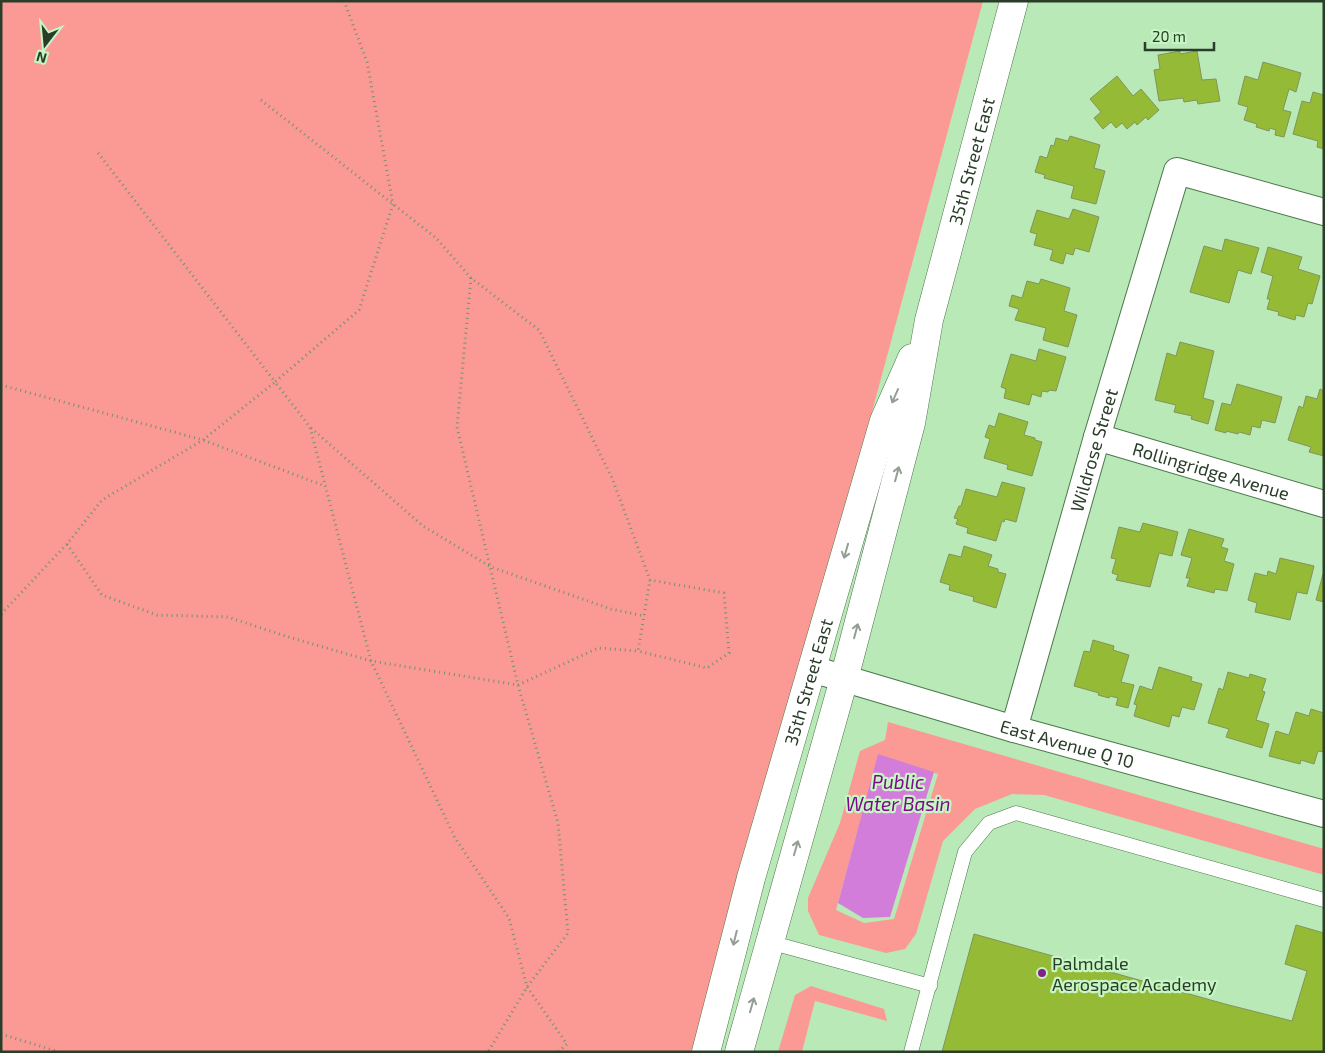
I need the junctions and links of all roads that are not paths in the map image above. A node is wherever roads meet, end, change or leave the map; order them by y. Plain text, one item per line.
1 (1014, 1) edge
2 (1324, 212) edge
3 (929, 320) junction
4 (1097, 437) junction
5 (1324, 504) edge
6 (812, 669) junction
7 (844, 678) junction
8 (1014, 729) junction
9 (786, 756) junction
10 (1324, 814) edge
11 (1324, 900) edge
12 (769, 942) junction
13 (930, 986) junction
14 (706, 1052) edge
15 (739, 1052) edge
16 (911, 1052) edge

1 - 3 street, 35th Street East
2 - 4 street, Wildrose Street
3 -> 6 street, 35th Street East
7 -> 3 street, 35th Street East
4 - 5 street, Rollingridge Avenue
4 - 8 street, Wildrose Street
6 - 7 street, East Avenue Q 10
6 - 9 street, 35th Street East
7 - 8 street, East Avenue Q 10
12 -> 7 street, 35th Street East
8 - 10 street, East Avenue Q 10
9 - 12 street
9 -> 14 street, 35th Street East
11 - 13 lane
12 - 13 lane
15 -> 12 street, 35th Street East
13 - 16 lane

